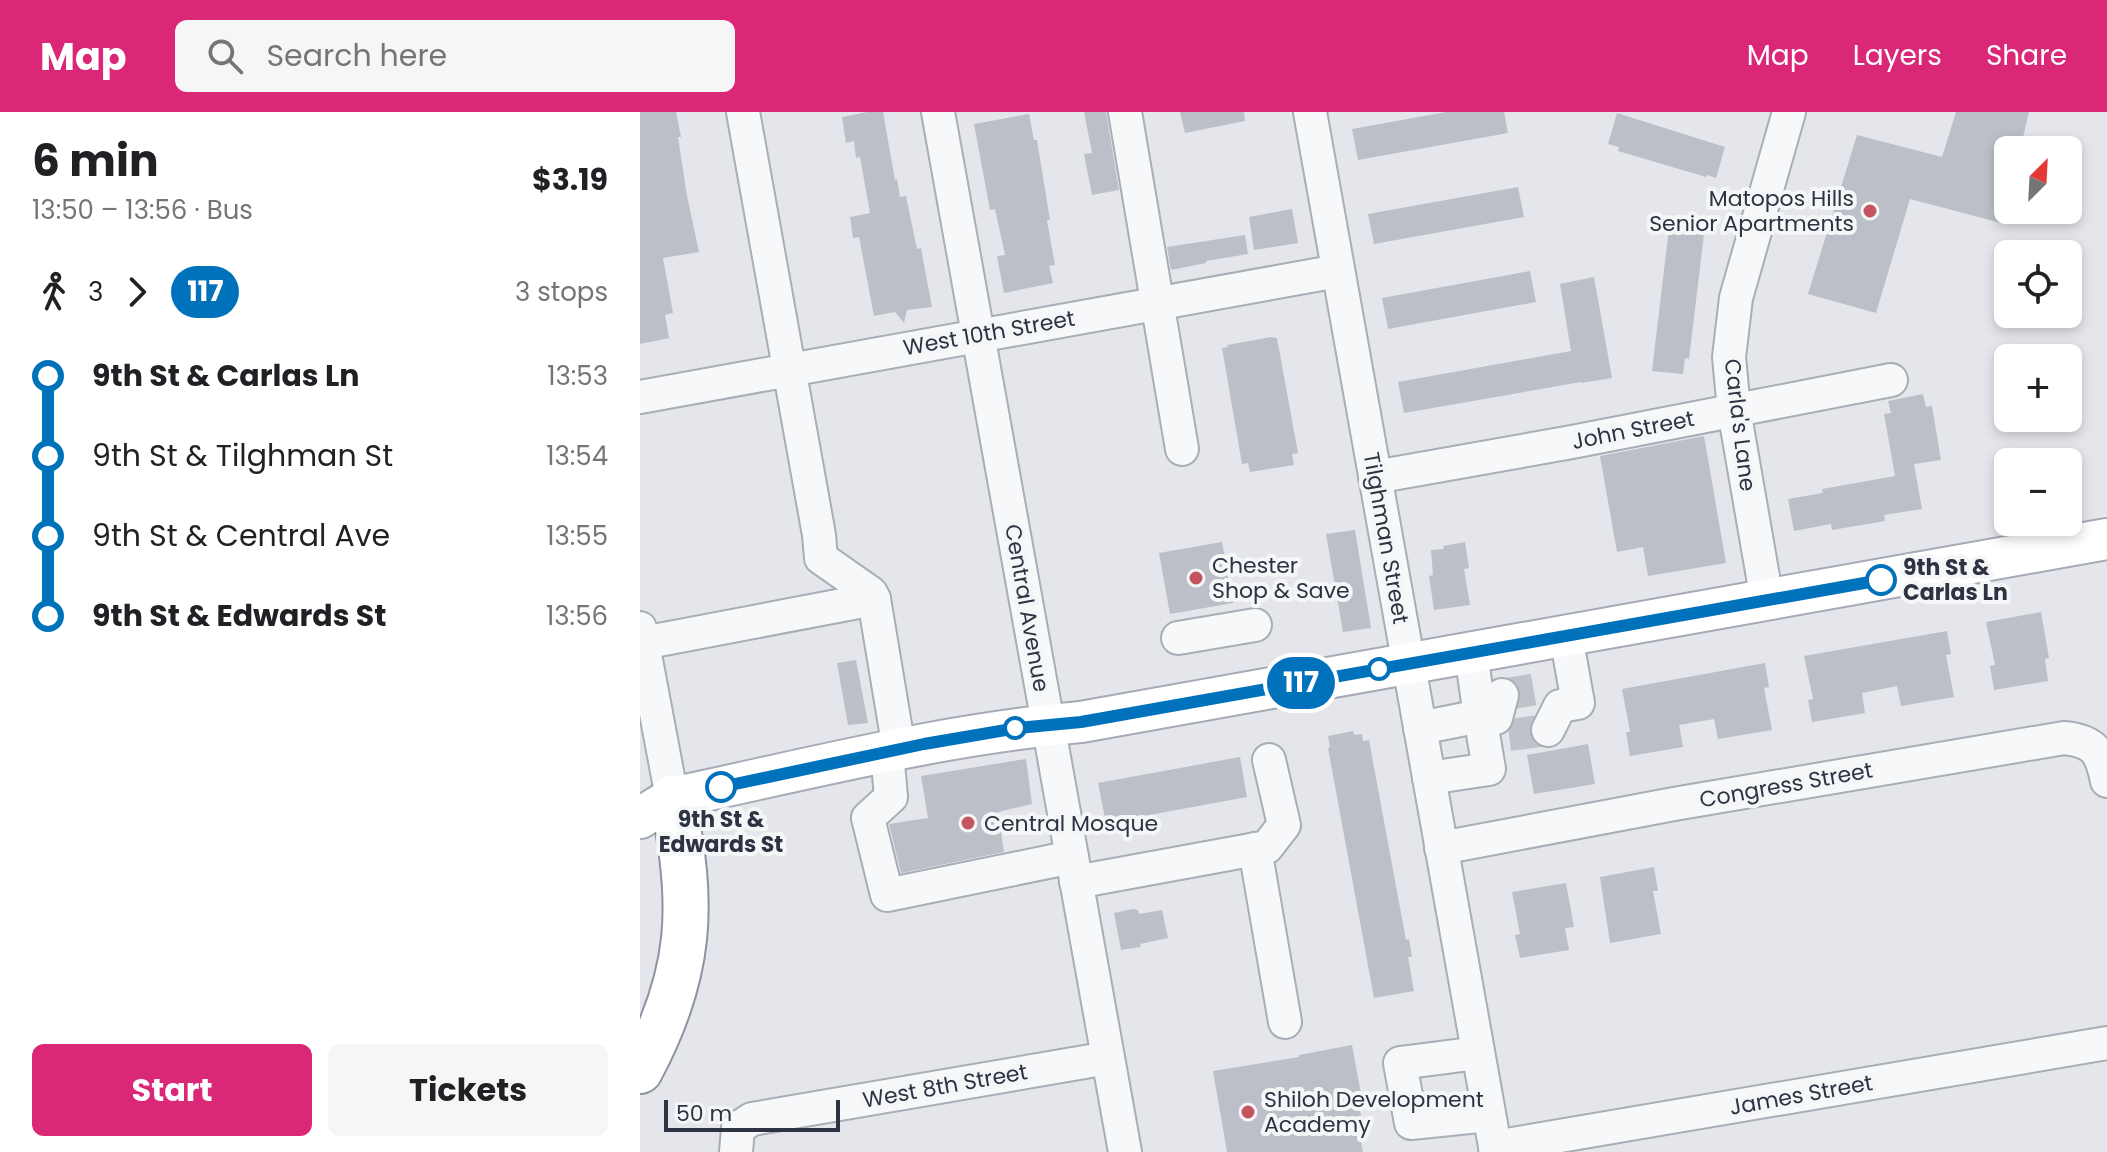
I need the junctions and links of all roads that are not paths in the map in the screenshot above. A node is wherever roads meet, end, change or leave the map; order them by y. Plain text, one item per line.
1 (743, 112) edge
2 (938, 112) edge
3 (1125, 112) edge
4 (1310, 112) edge
5 (1789, 112) edge
6 (1338, 271) junction
7 (1157, 303) junction
8 (978, 334) junction
9 (790, 370) junction
10 (1891, 380) dead end
11 (640, 397) edge
12 (1734, 410) junction
13 (1182, 449) dead end
14 (1375, 477) junction
15 (2107, 539) edge
16 (874, 599) junction
17 (1767, 600) junction
18 (1255, 625) dead end
19 (641, 636) edge
20 (1566, 636) junction
21 (1178, 638) dead end
22 (1471, 653) junction
23 (1408, 664) junction
24 (1549, 708) tunnel mouth
25 (1499, 716) junction
26 (1048, 725) junction
27 (1420, 728) junction
28 (893, 750) junction
29 (1269, 760) dead end
30 (1429, 778) junction
31 (2107, 781) edge
32 (651, 802) edge
33 (1441, 848) junction
34 (1255, 849) junction
35 (1074, 870) junction
36 (1285, 1022) dead end
37 (651, 1040) edge
38 (2107, 1043) edge
39 (1478, 1053) junction
40 (1108, 1058) junction
41 (640, 1071) edge
42 (1489, 1115) junction
43 (737, 1140) edge
44 (1496, 1149) edge
45 (1125, 1152) edge

1 - 9 street
2 - 8 street, Central Avenue
3 - 7 street
4 - 6 street, Tilghman Street
5 - 12 street, Carla's Lane
6 - 7 street, West 10th Street
6 - 14 street, Tilghman Street
7 - 8 street, West 10th Street
7 - 13 street
8 - 9 street, West 10th Street
8 - 26 street, Central Avenue
9 - 11 street, West 10th Street
9 - 16 street
10 - 12 street, John Street
12 - 14 street, John Street
12 - 17 street, Carla's Lane
14 - 23 street, Tilghman Street
15 - 17 main road
16 - 19 street
16 - 28 street
17 - 20 main road
18 - 21 street
19 - 32 street
20 - 22 main road
20 - 24 street
22 - 23 main road
22 - 25 street
23 - 26 main road
23 - 27 street, Tilghman Street
25 - 27 street
25 - 30 street
26 - 28 main road
26 - 35 street, Central Avenue
27 - 30 street, Tilghman Street
28 - 32 main road
28 - 35 street
29 - 34 street
30 - 33 street, Tilghman Street
31 - 33 street, Congress Street
32 - 37 highway
33 - 39 street, Tilghman Street
34 - 35 street
34 - 36 street
35 - 40 street, Central Avenue
37 - 41 highway
38 - 44 street, James Street
39 - 42 street, Tilghman Street
39 - 42 street
40 - 43 street, West 8th Street
40 - 45 street, Central Avenue
42 - 44 street, Tilghman Street

